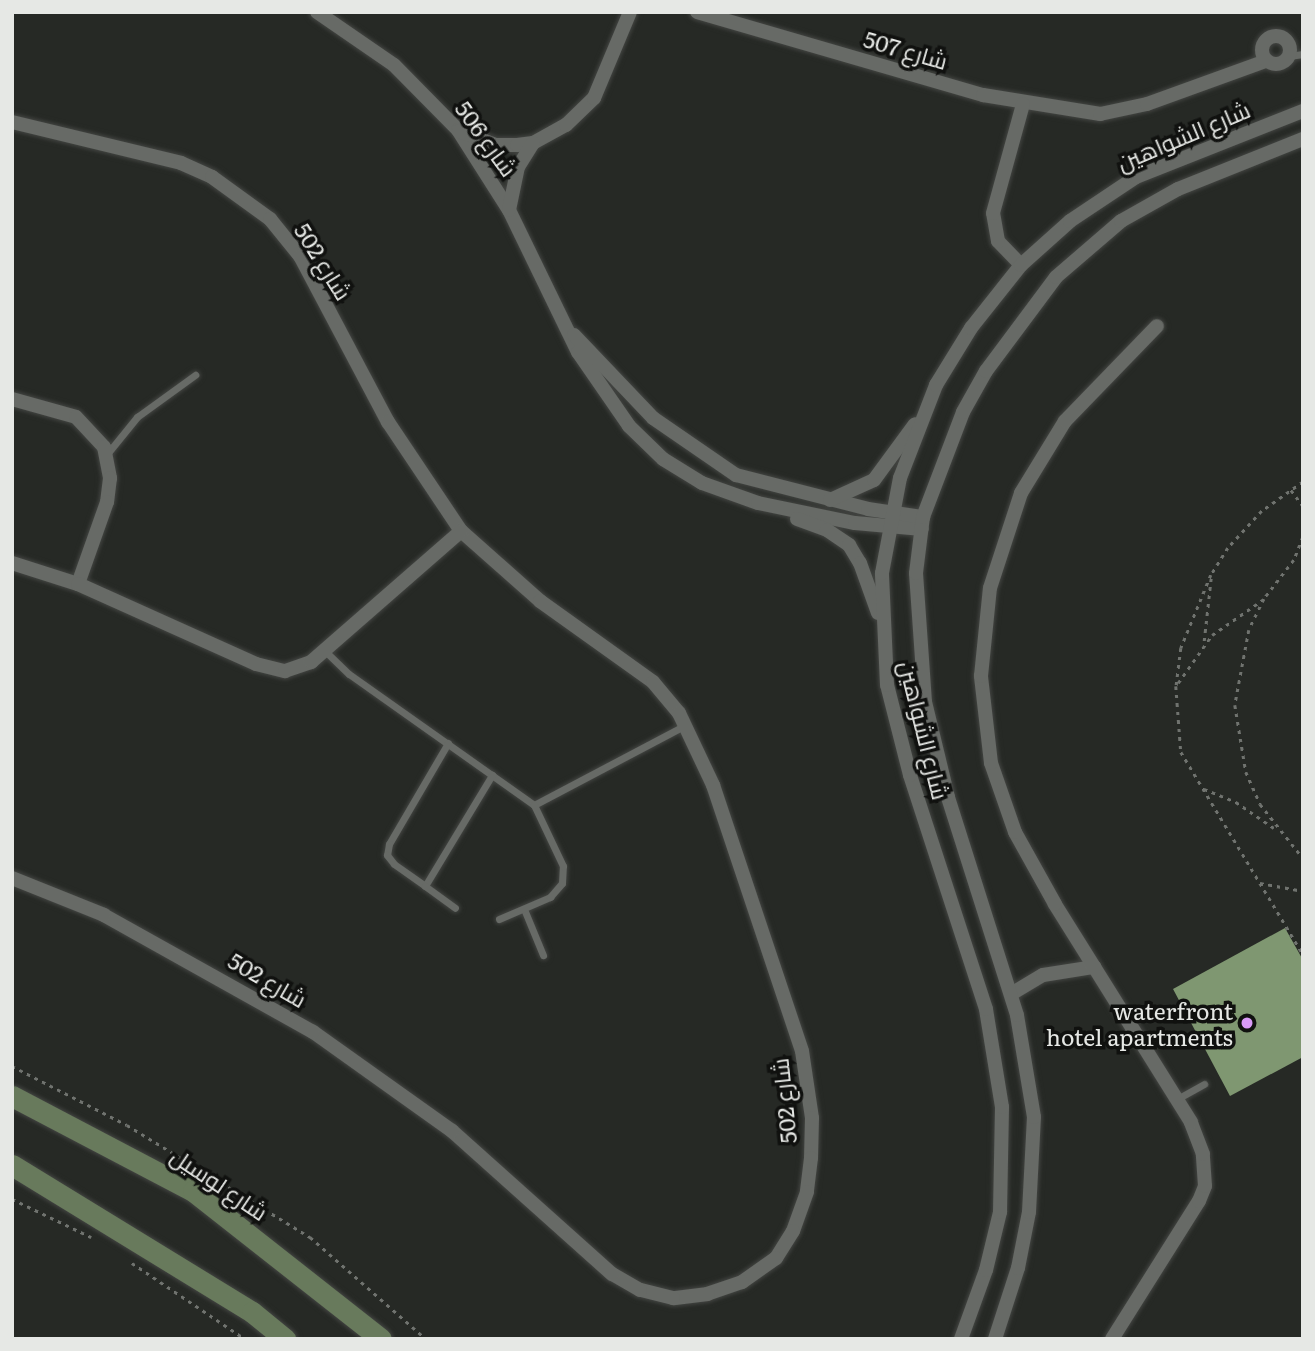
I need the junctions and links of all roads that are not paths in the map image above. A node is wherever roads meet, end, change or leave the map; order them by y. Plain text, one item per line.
1 (317, 12) edge
2 (630, 12) edge
3 (697, 12) edge
4 (1296, 55) edge
5 (1266, 61) junction
6 (1023, 104) junction
7 (1303, 111) edge
8 (12, 122) edge
9 (458, 130) junction
10 (1303, 139) edge
11 (533, 143) junction
12 (509, 211) junction
13 (1021, 265) junction
14 (1157, 326) dead end
15 (570, 332) junction
16 (195, 375) dead end
17 (12, 399) edge
18 (921, 418) junction
19 (106, 455) junction
20 (830, 500) junction
21 (775, 506) junction
22 (891, 521) junction
23 (923, 523) junction
24 (461, 531) junction
25 (12, 563) edge
26 (78, 584) junction
27 (881, 620) junction
28 (324, 650) junction
29 (686, 724) junction
30 (448, 743) junction
31 (492, 775) junction
32 (534, 805) junction
33 (12, 878) edge
34 (425, 886) junction
35 (455, 908) dead end
36 (524, 909) junction
37 (499, 919) dead end
38 (543, 955) dead end
39 (1094, 967) junction
40 (1011, 994) junction
41 (1204, 1084) dead end
42 (12, 1096) edge
43 (1177, 1099) junction
44 (12, 1165) edge
45 (285, 1339) edge
46 (381, 1339) edge
47 (961, 1339) edge
48 (995, 1339) edge
49 (1112, 1339) edge

1 - 9 street, شارع 506
2 - 11 street
3 - 6 street, شارع 507
4 - 5 street, شارع 507
4 - 5 street
5 - 6 street, شارع 507
6 - 13 street
7 - 13 street, شارع الشواهين
8 - 24 street, شارع 502
9 - 11 street
9 - 12 street, شارع 506
10 - 23 street, شارع الشواهين
11 - 12 street
12 - 15 street, شارع 506
13 - 18 street, شارع الشواهين
14 - 39 street
15 - 20 street, شارع 506
15 - 21 street, شارع 506
16 - 19 lane
17 - 19 street
18 - 20 street
18 - 22 street, شارع الشواهين
19 - 26 street
20 - 22 street, شارع 506
21 - 22 street, شارع 506
21 - 27 street, شارع 506
22 - 23 street, شارع 506
22 - 27 street, شارع الشواهين
23 - 40 street, شارع الشواهين
24 - 28 street
24 - 29 street, شارع 502
25 - 26 street
26 - 28 street
27 - 47 street, شارع الشواهين
28 - 30 lane
29 - 32 lane
29 - 33 street, شارع 502
30 - 31 lane
30 - 34 lane
31 - 32 lane
31 - 34 lane
32 - 36 lane
34 - 35 lane
36 - 37 lane
36 - 38 lane
39 - 40 street
39 - 43 street
40 - 48 street, شارع الشواهين
41 - 43 lane
42 - 46 street, شارع لوسيل
43 - 49 street
44 - 45 street

